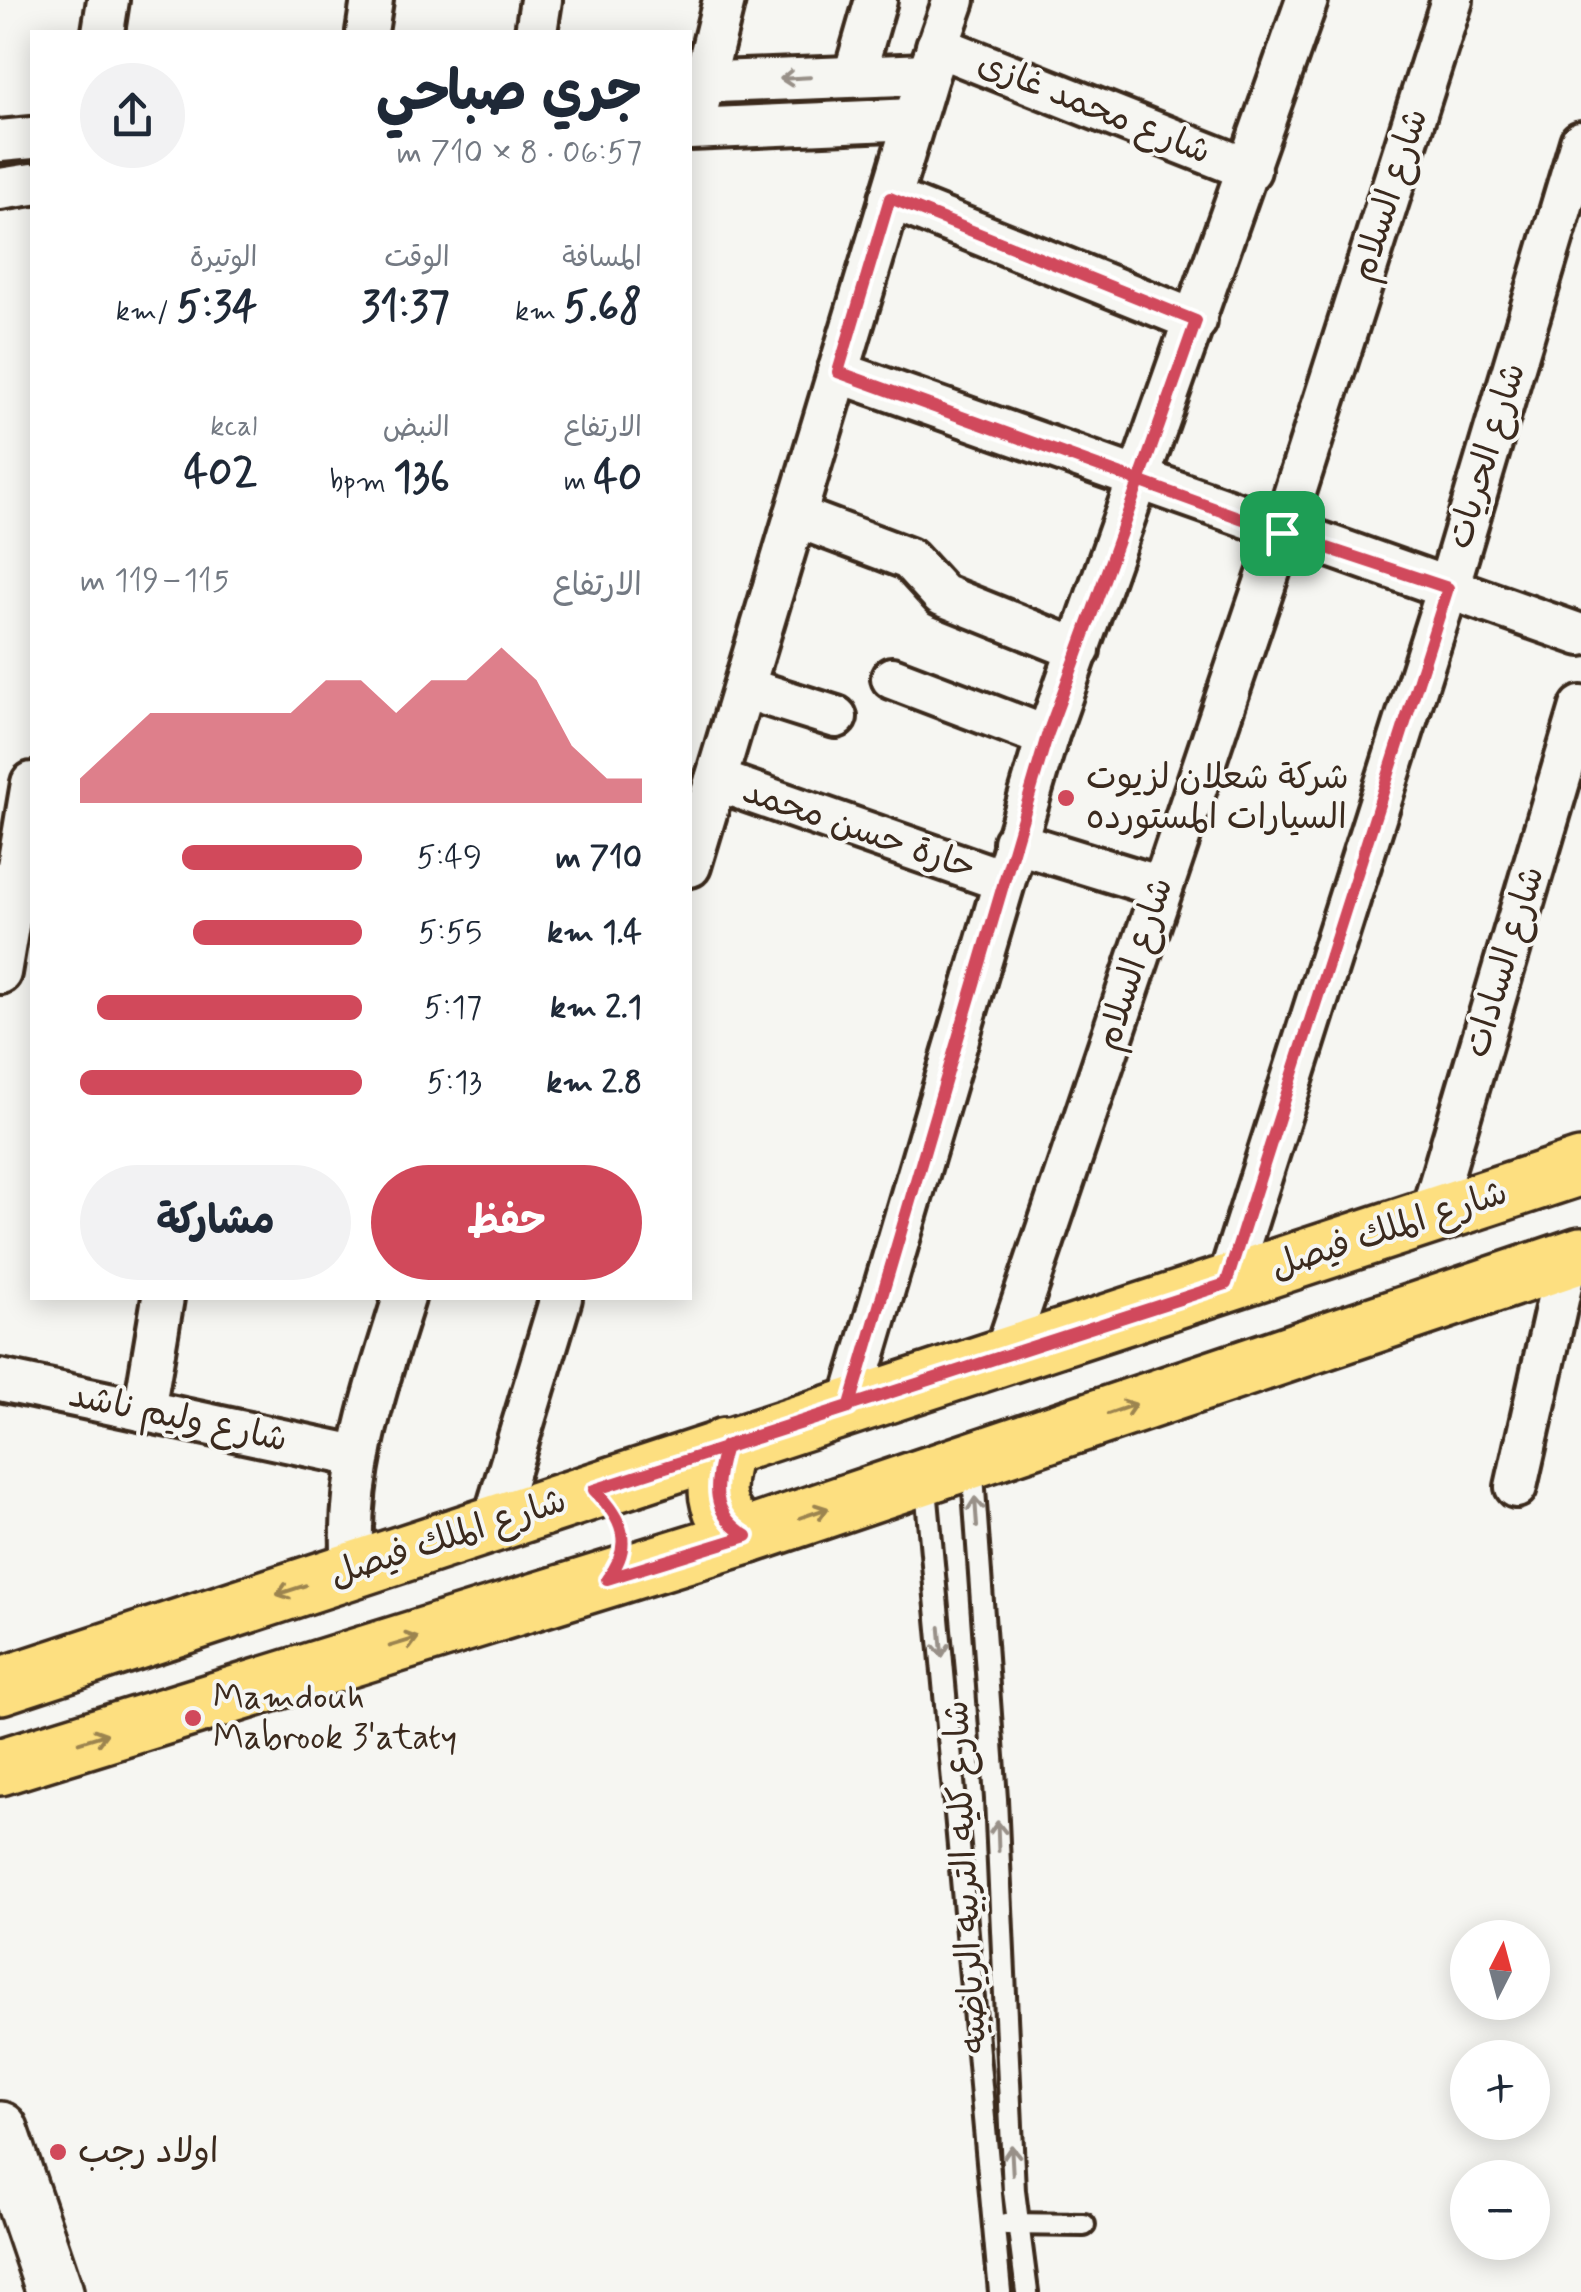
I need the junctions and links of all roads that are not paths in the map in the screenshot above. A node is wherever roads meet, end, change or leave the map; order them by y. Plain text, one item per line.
1 (108, 0) edge
2 (372, 0) edge
3 (541, 0) edge
4 (724, 0) edge
5 (876, 0) edge
6 (954, 0) edge
7 (1307, 0) edge
8 (1452, 0) edge
9 (103, 30) edge
10 (368, 30) edge
11 (536, 30) edge
12 (933, 60) junction
13 (854, 76) junction
14 (697, 83) edge
15 (914, 119) junction
16 (692, 125) edge
17 (692, 133) edge
18 (30, 138) edge
19 (0, 142) edge
20 (1581, 142) edge
21 (1250, 170) junction
22 (30, 184) edge
23 (0, 189) edge
24 (890, 198) junction
25 (1196, 321) junction
26 (838, 372) junction
27 (1140, 479) junction
28 (795, 516) junction
29 (1282, 533) junction
30 (1448, 588) junction
31 (1581, 635) edge
32 (1079, 650) junction
33 (892, 678) dead end
34 (744, 688) junction
35 (1581, 707) edge
36 (836, 717) dead end
37 (1047, 736) junction
38 (716, 780) junction
39 (30, 792) edge
40 (1014, 842) junction
41 (18, 852) edge
42 (692, 859) edge
43 (1002, 880) junction
44 (1160, 887) junction
45 (0, 973) edge
46 (1581, 1166) edge
47 (1430, 1216) junction
48 (1574, 1257) edge
49 (1226, 1284) junction
50 (163, 1300) edge
51 (403, 1300) edge
52 (560, 1300) edge
53 (1004, 1357) junction
54 (0, 1380) edge
55 (849, 1408) junction
56 (144, 1411) junction
57 (725, 1446) junction
58 (357, 1456) junction
59 (949, 1467) junction
60 (1516, 1487) dead end
61 (594, 1490) junction
62 (494, 1523) junction
63 (747, 1536) junction
64 (353, 1570) junction
65 (607, 1579) junction
66 (0, 1686) edge
67 (0, 1767) edge
68 (1002, 1927) junction
69 (968, 1931) junction
70 (0, 2130) edge
71 (1006, 2224) junction
72 (1084, 2225) dead end
73 (55, 2292) edge
74 (1000, 2292) edge
75 (1027, 2292) edge

1 - 9 street
2 - 10 street
3 - 11 street
4 - 14 street
5 - 13 street
6 - 12 street
7 - 21 street
8 - 29 street, شارع السلام
12 - 13 street
12 - 15 street
12 - 21 street, شارع محمد غازى
13 -> 14 street
14 - 16 street
15 - 17 street
15 - 24 street
18 - 19 street
20 - 30 street, شارع الحريات
21 - 25 street
22 - 23 street
24 - 25 street
24 - 26 street
25 - 27 street
26 - 27 street
26 - 28 street
27 - 29 street
27 - 32 street
28 - 32 street
28 - 34 street
29 - 30 street
29 - 44 street, شارع السلام
30 - 31 street
30 - 49 street, شارع الحريات
32 - 37 street
33 - 37 street
34 - 36 street
34 - 38 street
35 - 47 street, شارع السادات
37 - 40 street
38 - 42 street
38 - 43 street, حارة حسن محمد
39 - 41 street
40 - 43 street
40 - 44 street
41 - 45 street
43 - 55 street
44 - 53 street, شارع السلام
46 - 47 main road, شارع الملك فيصل
47 - 49 main road, شارع الملك فيصل
59 -> 48 main road
48 - 60 street
49 - 53 main road, شارع الملك فيصل
50 - 56 street
51 - 58 street
52 - 62 street
53 - 55 main road, شارع الملك فيصل
54 - 56 street, شارع وليم ناشد
55 - 57 main road, شارع الملك فيصل
56 - 58 street, شارع وليم ناشد
57 - 61 main road, شارع الملك فيصل
57 - 63 main road
58 - 64 street
63 -> 59 main road
68 -> 59 lane, شارع كليه التربيه الرياضيه
59 -> 69 lane, شارع كليه التربيه الرياضيه
61 - 62 main road, شارع الملك فيصل
61 - 65 main road
62 - 64 main road, شارع الملك فيصل
63 - 65 main road
64 -> 66 main road, شارع الملك فيصل
67 -> 65 main road
68 - 69 lane
71 -> 68 lane, شارع كليه التربيه الرياضيه
69 - 71 lane, شارع كليه التربيه الرياضيه
70 - 73 street
71 - 72 lane
71 - 74 lane, شارع كليه التربيه الرياضيه
71 - 75 lane, شارع كليه التربيه الرياضيه

